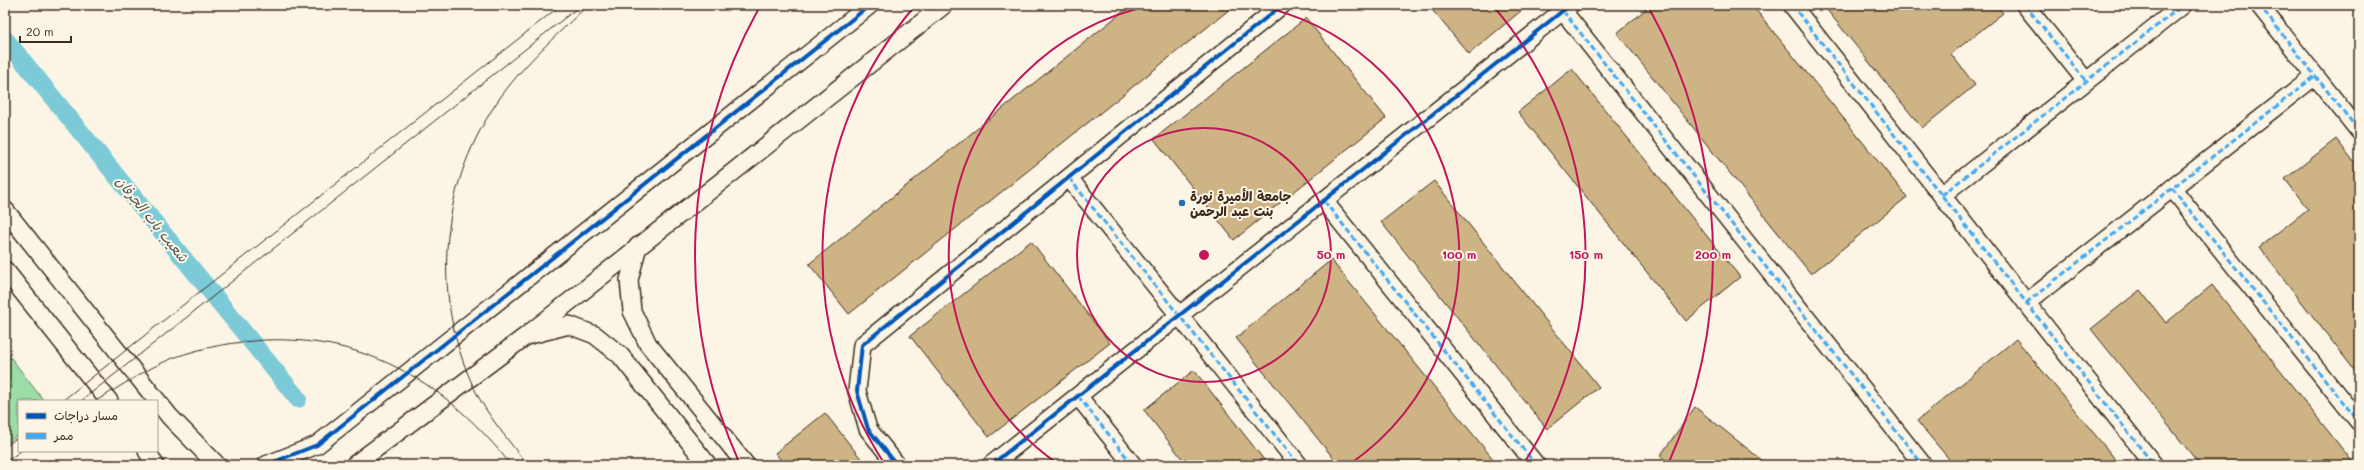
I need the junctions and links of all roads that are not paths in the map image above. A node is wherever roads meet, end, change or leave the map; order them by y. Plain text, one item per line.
1 (870, 5) edge
2 (944, 5) edge
3 (1282, 5) edge
4 (1792, 5) edge
5 (2025, 5) edge
6 (2183, 5) edge
7 (2259, 5) edge
8 (1567, 8) edge
9 (2315, 76) junction
10 (2086, 81) junction
11 (2359, 131) edge
12 (1069, 178) junction
13 (2172, 188) junction
14 (1942, 195) junction
15 (1324, 201) junction
16 (5, 210) edge
17 (638, 246) junction
18 (5, 270) edge
19 (2026, 303) junction
20 (1179, 316) junction
21 (526, 336) junction
22 (1078, 396) junction
23 (108, 400) edge
24 (156, 400) edge
25 (158, 402) edge
26 (2359, 422) edge
27 (148, 452) edge
28 (155, 465) edge
29 (217, 465) edge
30 (266, 465) edge
31 (354, 465) edge
32 (708, 465) edge
33 (746, 465) edge
34 (897, 465) edge
35 (991, 465) edge
36 (1133, 465) edge
37 (1299, 465) edge
38 (1536, 465) edge
39 (1923, 465) edge
40 (2154, 465) edge

1 - 30 street
2 - 17 street
3 - 12 street
4 - 14 street
5 - 10 street
6 - 10 street
7 - 9 street
8 - 15 street
8 - 39 street
9 - 11 street
9 - 13 street
10 - 14 street
12 - 20 street
12 - 34 street
13 - 19 street
13 - 26 street
14 - 19 street
15 - 20 street
15 - 38 street
16 - 24 street
17 - 21 street
17 - 33 street
18 - 23 street
19 - 40 street
20 - 22 street
20 - 37 street
21 - 31 street
21 - 32 street
22 - 35 street
22 - 36 street
25 - 29 street
27 - 28 street

